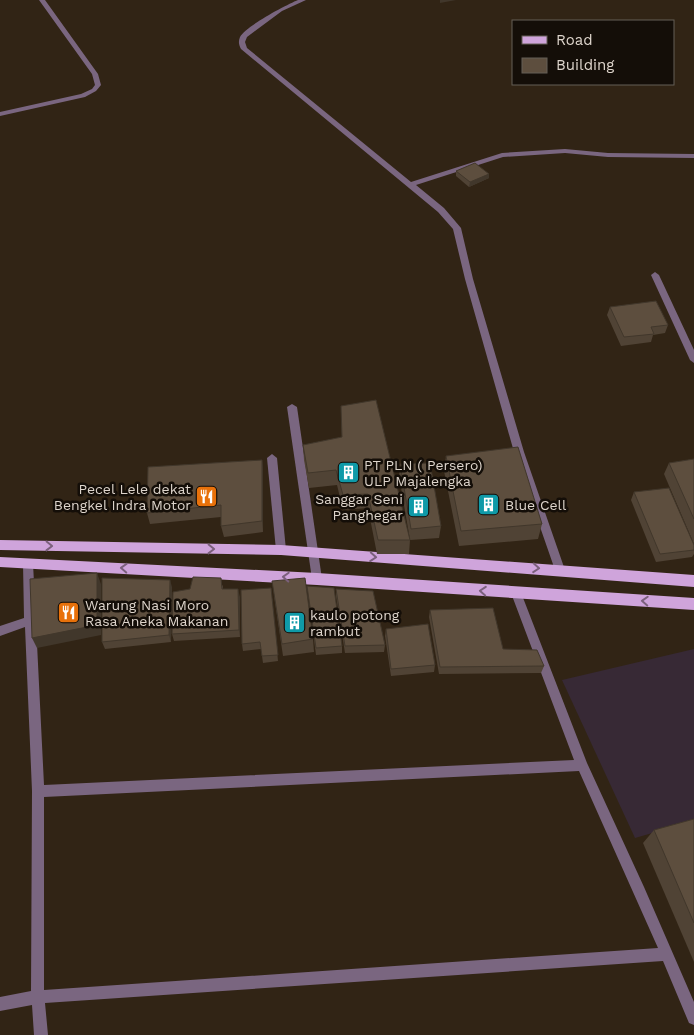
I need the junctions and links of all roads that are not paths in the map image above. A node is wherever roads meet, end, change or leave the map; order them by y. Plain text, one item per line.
1 (42, 0) edge
2 (302, 0) edge
3 (0, 114) edge
4 (694, 156) edge
5 (409, 185) junction
6 (655, 275) dead end
7 (694, 360) edge
8 (292, 407) dead end
9 (272, 458) dead end
10 (0, 545) edge
11 (281, 550) junction
12 (313, 553) junction
13 (0, 562) edge
14 (28, 563) junction
15 (560, 570) junction
16 (316, 579) junction
17 (694, 581) edge
18 (516, 593) junction
19 (694, 604) edge
20 (29, 621) junction
21 (0, 631) edge
22 (582, 764) junction
23 (38, 791) junction
24 (666, 954) junction
25 (37, 997) junction
26 (0, 1004) edge
27 (694, 1018) edge
28 (41, 1035) edge

1 - 3 street
2 - 5 street
4 - 5 street
5 - 15 street
6 - 7 street
8 - 12 street
9 - 11 street
10 -> 11 main road
11 - 12 main road
12 -> 15 main road
12 - 16 street
13 - 14 main road
16 -> 14 main road
14 - 20 street
15 - 17 main road
18 -> 16 main road
19 -> 18 main road
18 - 22 street
20 - 21 street
20 - 23 street
22 - 23 street
22 - 24 street
23 - 25 street
24 - 25 street
24 - 27 street
25 - 26 street
25 - 28 street

